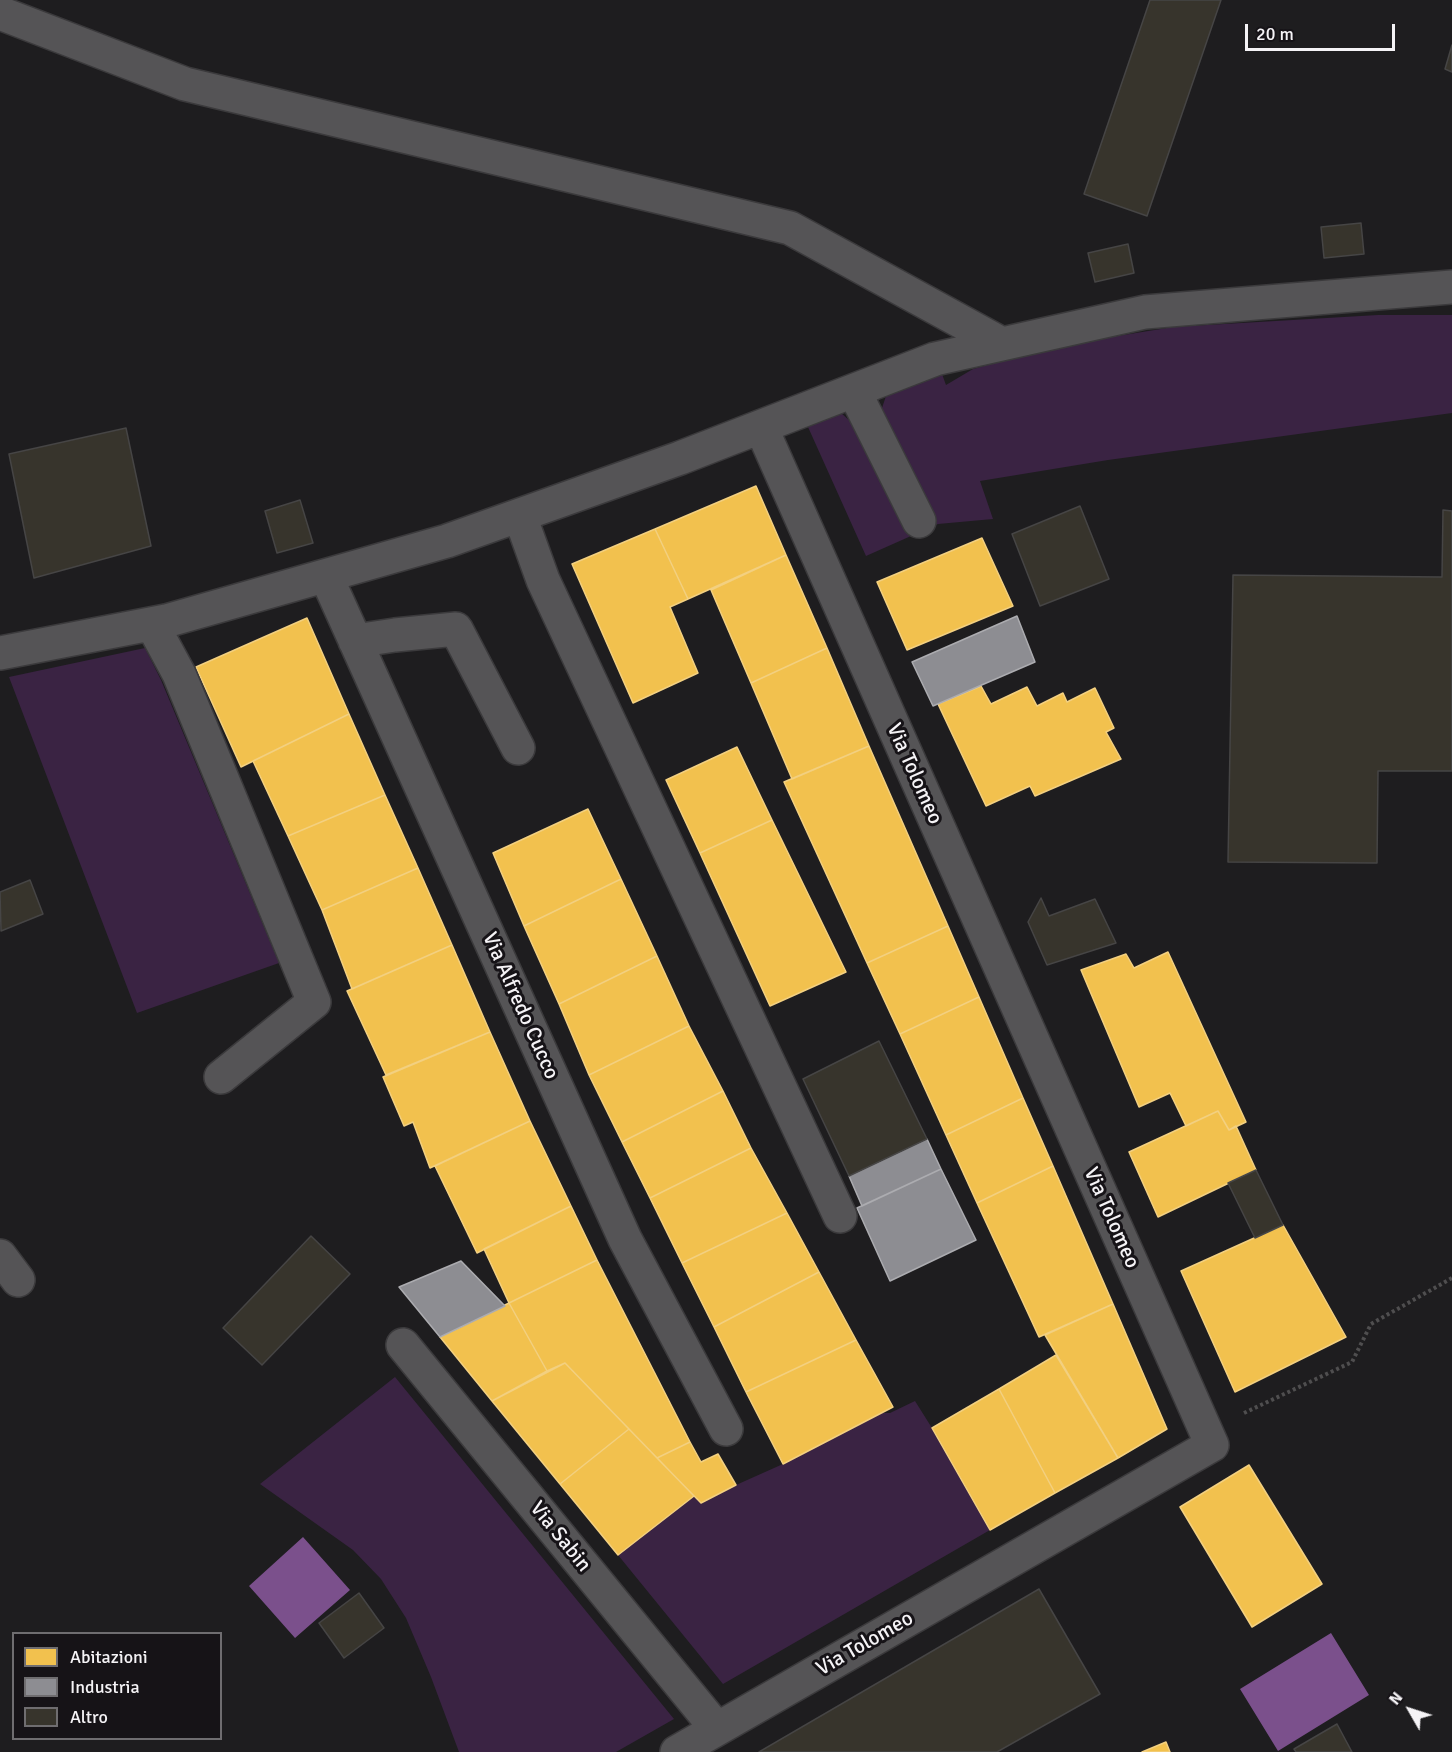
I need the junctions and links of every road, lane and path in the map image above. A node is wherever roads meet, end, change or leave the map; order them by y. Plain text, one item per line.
1 (0, 13) edge
2 (1452, 286) edge
3 (1002, 344) junction
4 (854, 391) junction
5 (761, 427) junction
6 (520, 516) junction
7 (919, 521) dead end
8 (326, 576) junction
9 (153, 624) junction
10 (355, 641) junction
11 (0, 653) edge
12 (518, 748) dead end
13 (221, 1077) dead end
14 (840, 1216) dead end
15 (1452, 1278) edge
16 (404, 1345) dead end
17 (726, 1429) dead end
18 (1205, 1431) junction
19 (717, 1729) junction
20 (677, 1752) edge

1 - 3 street
2 - 3 street
3 - 4 street
4 - 5 street
4 - 7 street
5 - 6 street
5 - 18 street, Via Tolomeo
6 - 8 street
6 - 14 street
8 - 9 street
8 - 10 street, Via Alfredo Cucco
9 - 11 street
9 - 13 street
10 - 12 street
10 - 17 street, Via Alfredo Cucco
15 - 18 path
16 - 19 street, Via Sabin
18 - 19 street, Via Tolomeo
19 - 20 street, Via Tolomeo

